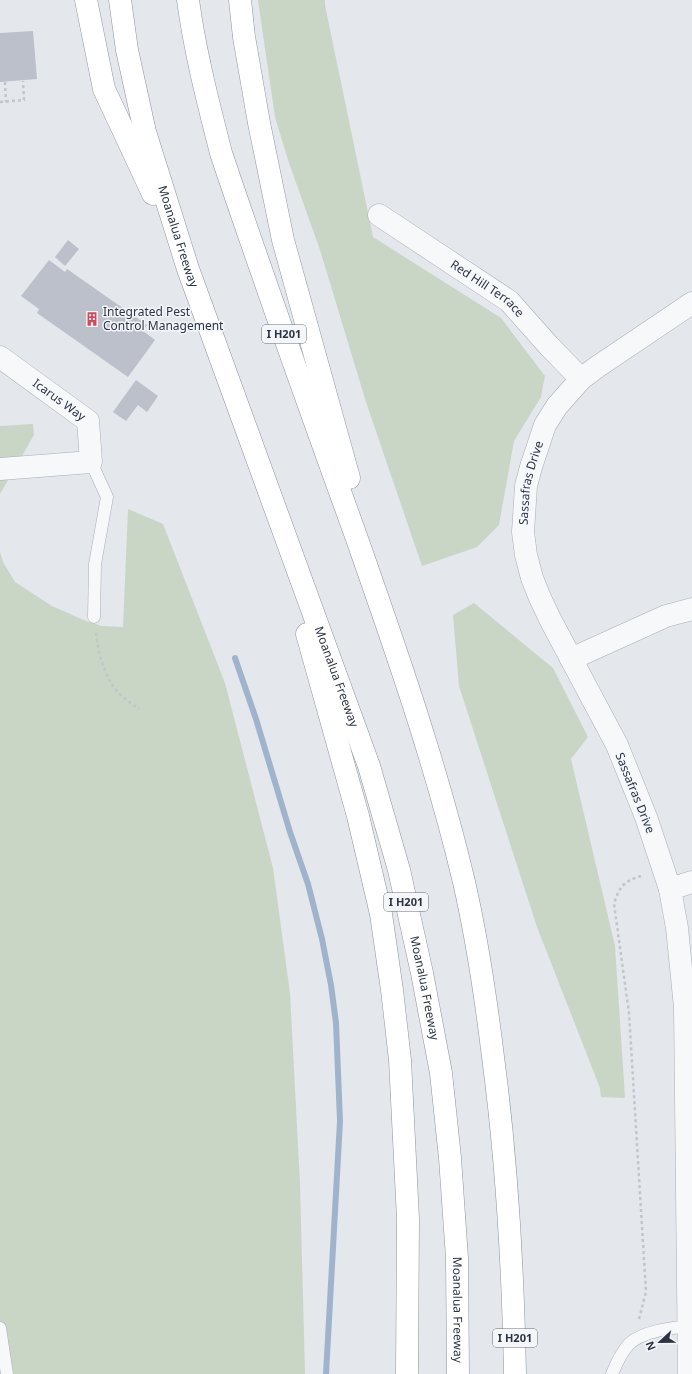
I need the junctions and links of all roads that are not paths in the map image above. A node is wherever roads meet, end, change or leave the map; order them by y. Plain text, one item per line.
1 (86, 0) edge
2 (120, 0) edge
3 (188, 0) edge
4 (240, 0) edge
5 (379, 215) dead end
6 (188, 270) junction
7 (692, 304) edge
8 (0, 357) edge
9 (581, 379) junction
10 (254, 450) junction
11 (91, 462) junction
12 (0, 469) edge
13 (692, 609) edge
14 (94, 617) road end
15 (571, 659) junction
16 (400, 662) junction
17 (667, 879) junction
18 (692, 882) edge
19 (400, 1060) junction
20 (690, 1213) edge
21 (514, 1302) junction
22 (689, 1326) junction
23 (0, 1328) edge
24 (7, 1374) edge
25 (394, 1374) edge
26 (407, 1374) edge
27 (458, 1374) edge
28 (515, 1374) edge
29 (519, 1374) edge
30 (612, 1374) edge
31 (689, 1374) edge

1 - 6 highway
2 - 6 highway, Moanalua Freeway / I H201
3 - 16 highway, I H201
4 - 16 highway
5 - 9 street, Red Hill Terrace
6 - 10 highway, Moanalua Freeway / I H201
7 - 9 street, Sassafras Drive
8 - 11 street, Icarus Way
9 - 15 street, Sassafras Drive
10 - 19 highway
10 - 27 highway, Moanalua Freeway / I H201
11 - 12 street
11 - 14 lane
13 - 15 street
15 - 17 street, Sassafras Drive
16 - 21 highway, I H201
17 - 18 street
17 - 20 street, Sassafras Drive
19 - 25 highway
19 - 26 highway
20 - 22 street, Sassafras Drive
21 - 28 highway, I H201
21 - 29 highway
22 - 30 lane
22 - 31 street, Sassafras Drive
23 - 24 lane

